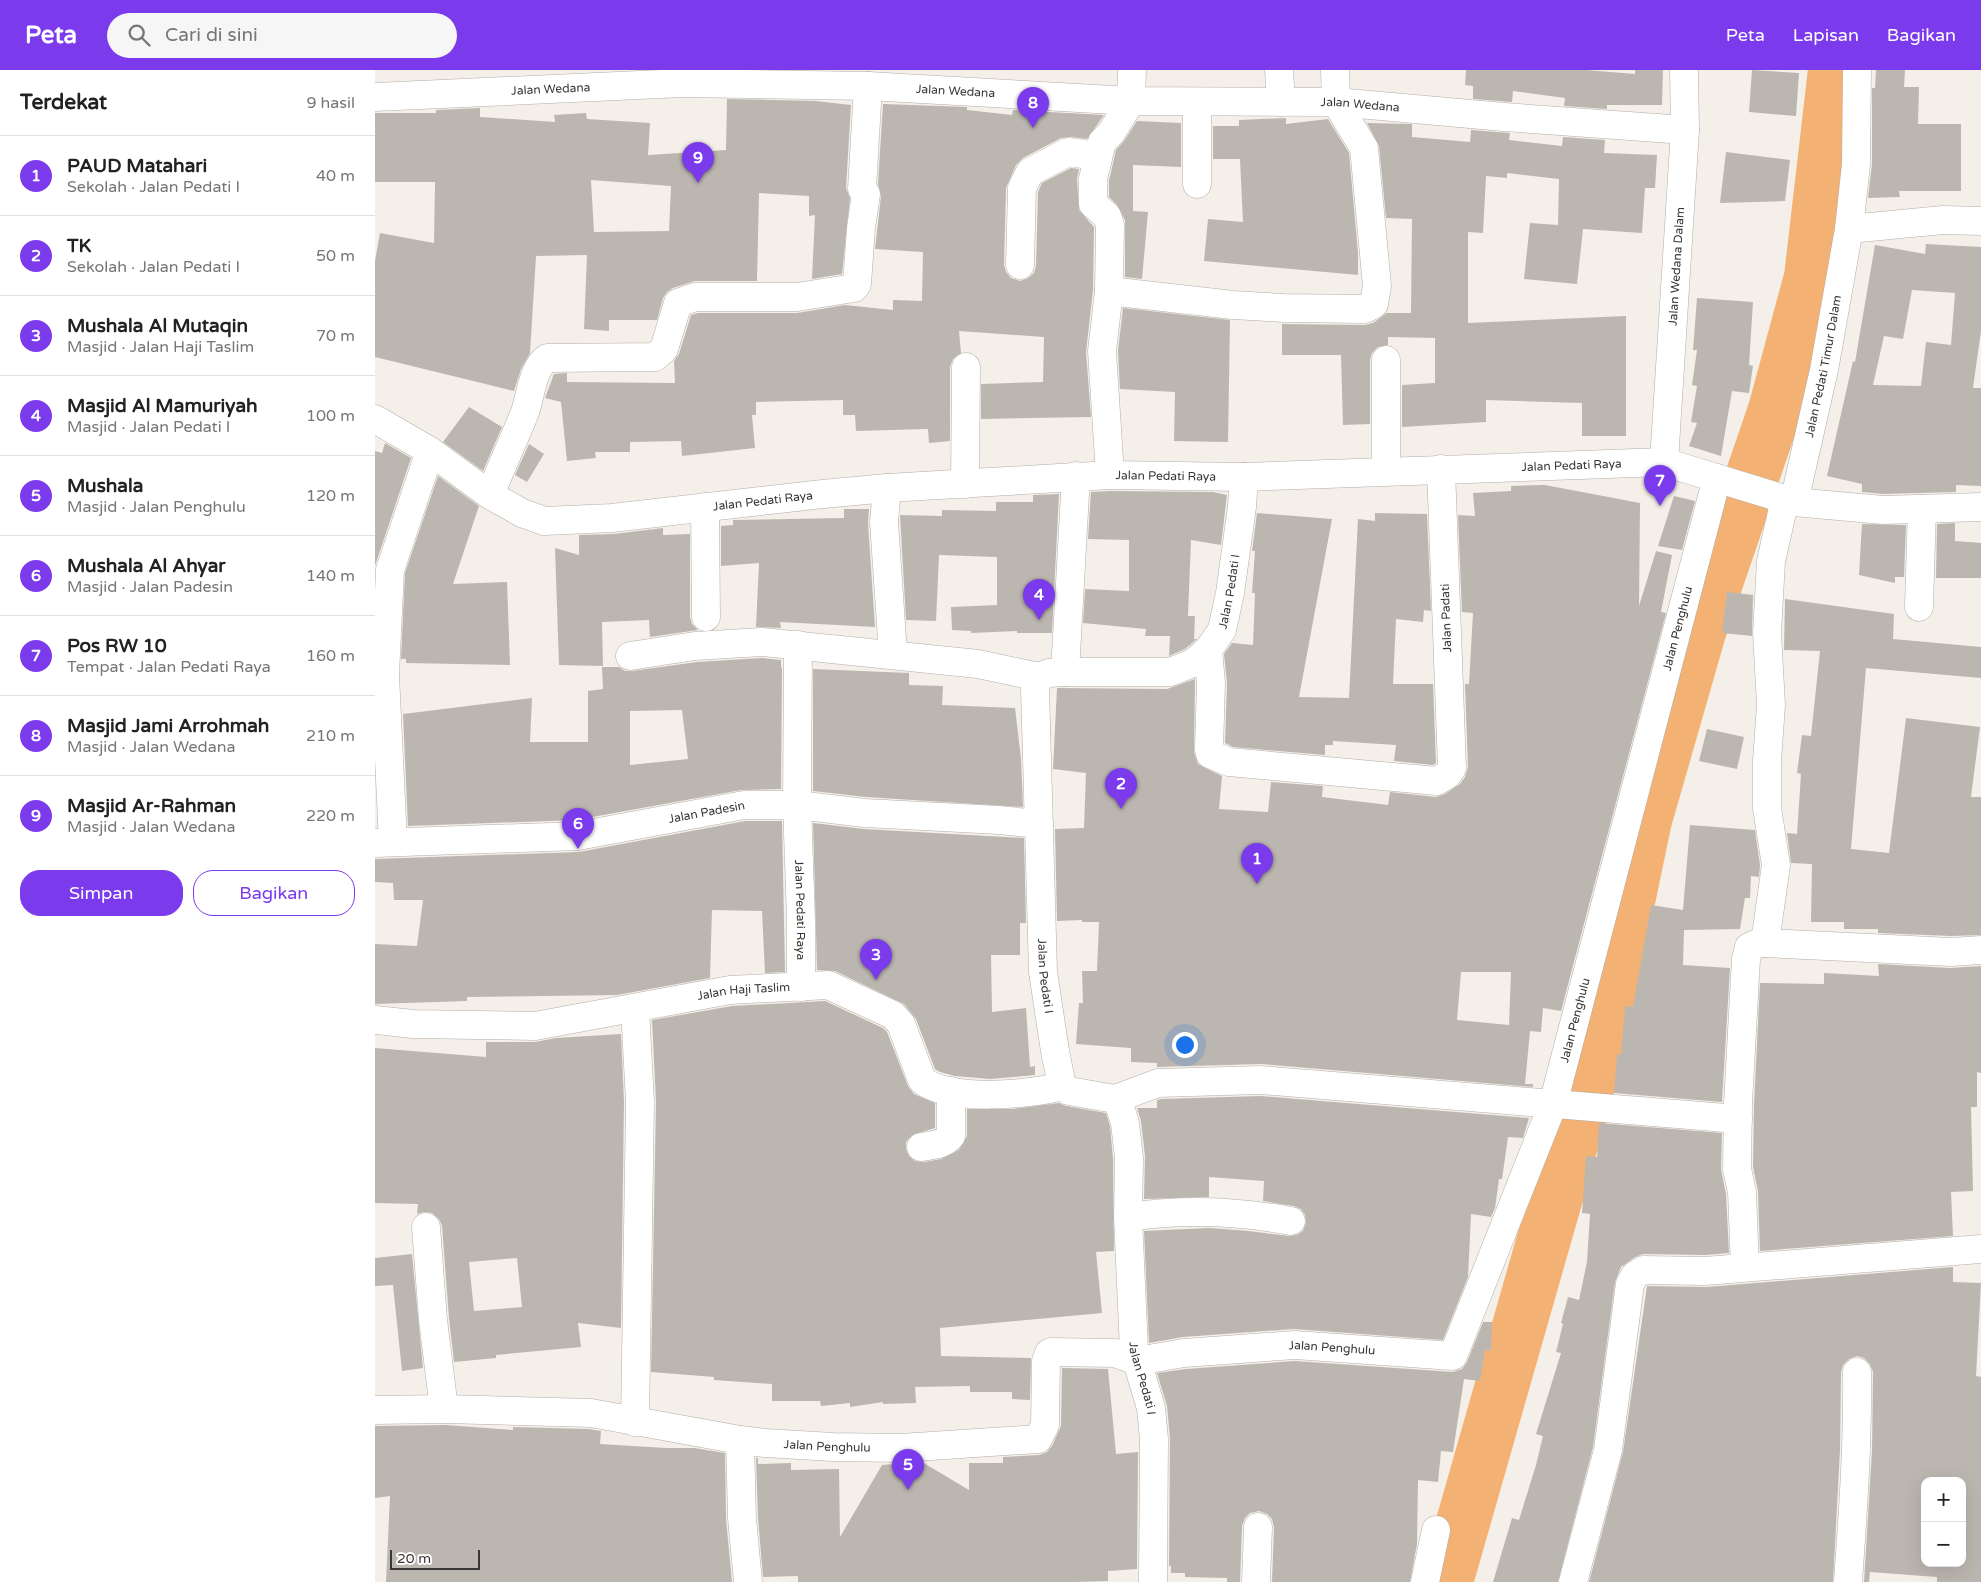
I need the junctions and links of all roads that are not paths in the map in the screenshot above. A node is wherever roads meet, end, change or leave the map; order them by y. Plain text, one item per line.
1 (1132, 70) edge
2 (1279, 70) edge
3 (1335, 70) edge
4 (1684, 70) edge
5 (1857, 70) edge
6 (869, 86) junction
7 (375, 97) edge
8 (1131, 101) junction
9 (1197, 102) junction
10 (1281, 102) junction
11 (1335, 102) junction
12 (1685, 130) junction
13 (1098, 156) junction
14 (1197, 184) dead end
15 (1981, 221) edge
16 (1849, 230) junction
17 (1020, 265) dead end
18 (1109, 291) junction
19 (1386, 360) dead end
20 (966, 366) dead end
21 (375, 419) edge
22 (430, 451) junction
23 (1663, 462) junction
24 (1441, 469) junction
25 (1386, 471) junction
26 (1110, 475) junction
27 (1076, 476) junction
28 (1244, 477) junction
29 (1719, 479) junction
30 (965, 484) junction
31 (887, 488) junction
32 (490, 495) junction
33 (1784, 499) junction
34 (705, 507) junction
35 (1981, 507) edge
36 (1922, 509) junction
37 (1919, 607) dead end
38 (706, 617) dead end
39 (798, 645) junction
40 (1208, 650) junction
41 (893, 654) junction
42 (630, 656) dead end
43 (1065, 672) junction
44 (1039, 677) junction
45 (797, 804) junction
46 (1039, 824) junction
47 (384, 843) edge
48 (1765, 943) junction
49 (1981, 950) edge
50 (801, 986) junction
51 (635, 1008) junction
52 (375, 1020) edge
53 (1062, 1086) junction
54 (951, 1091) junction
55 (1115, 1099) junction
56 (1573, 1106) junction
57 (1738, 1119) junction
58 (921, 1147) dead end
59 (1128, 1217) junction
60 (1291, 1221) dead end
61 (426, 1227) dead end
62 (1981, 1249) edge
63 (1745, 1267) junction
64 (1137, 1361) junction
65 (1857, 1372) dead end
66 (375, 1410) edge
67 (444, 1410) junction
68 (635, 1422) junction
69 (740, 1440) junction
70 (1258, 1527) dead end
71 (1436, 1530) dead end
72 (748, 1582) edge
73 (1153, 1582) edge
74 (1257, 1582) edge
75 (1425, 1582) edge
76 (1573, 1582) edge
77 (1848, 1582) edge

1 - 8 street
2 - 10 street
3 - 11 street
4 - 12 street, Jalan Wedana Dalam
5 - 16 street, Jalan Pedati Timur Dalam
6 - 7 street, Jalan Wedana
6 - 8 street, Jalan Wedana
6 - 32 street
8 - 9 street, Jalan Wedana
8 - 13 street
9 - 10 street, Jalan Wedana
9 - 14 street
10 - 11 street, Jalan Wedana
11 - 12 street, Jalan Wedana
11 - 18 street
12 - 23 street, Jalan Wedana Dalam
13 - 17 street
13 - 18 street
15 - 16 street
16 - 33 street, Jalan Pedati Timur Dalam
18 - 26 street
19 - 25 street
20 - 30 street
21 - 22 street, Jalan Pedati Raya
22 - 32 street, Jalan Pedati Raya
22 - 47 street
23 - 24 street, Jalan Pedati Raya
23 - 29 street, Jalan Pedati Raya
24 - 25 street, Jalan Pedati Raya
24 - 40 street, Jalan Padati
25 - 28 street, Jalan Pedati Raya
26 - 27 street, Jalan Pedati Raya
26 - 28 street, Jalan Pedati Raya
27 - 30 street, Jalan Pedati Raya
27 - 43 street
28 - 40 street, Jalan Pedati I
29 - 33 street, Jalan Pedati Raya
29 - 56 street, Jalan Penghulu
30 - 31 street, Jalan Pedati Raya
31 - 34 street, Jalan Pedati Raya
31 - 41 street
32 - 34 street, Jalan Pedati Raya
33 - 36 street, Jalan Pedati Raya
33 - 48 street, Jalan Pedati Timur Dalam
34 - 38 street
35 - 36 street, Jalan Pedati Raya
36 - 37 street
39 - 41 street
39 - 42 street
39 - 45 street, Jalan Pedati Raya
40 - 43 street, Jalan Pedati I
41 - 44 street
43 - 44 street, Jalan Pedati I
44 - 46 street, Jalan Pedati I
45 - 46 street, Jalan Padesin
45 - 47 street, Jalan Padesin
45 - 50 street, Jalan Pedati Raya
46 - 53 street, Jalan Pedati I
48 - 49 street
48 - 57 street
50 - 51 street, Jalan Haji Taslim
50 - 54 street, Jalan Haji Taslim
51 - 52 street, Jalan Haji Taslim
51 - 68 street
53 - 54 street, Jalan Haji Taslim
53 - 55 street
54 - 58 street
55 - 56 street
55 - 59 street, Jalan Pedati I
56 - 57 street
56 - 64 street, Jalan Penghulu
57 - 63 street
59 - 60 street
59 - 64 street, Jalan Pedati I
61 - 67 street
62 - 63 street
63 - 76 street
64 - 69 street, Jalan Penghulu
64 - 73 street, Jalan Pedati I
65 - 77 street
66 - 67 street, Jalan Penghulu
67 - 68 street, Jalan Penghulu
68 - 69 street, Jalan Penghulu
69 - 72 street
70 - 74 street
71 - 75 street

